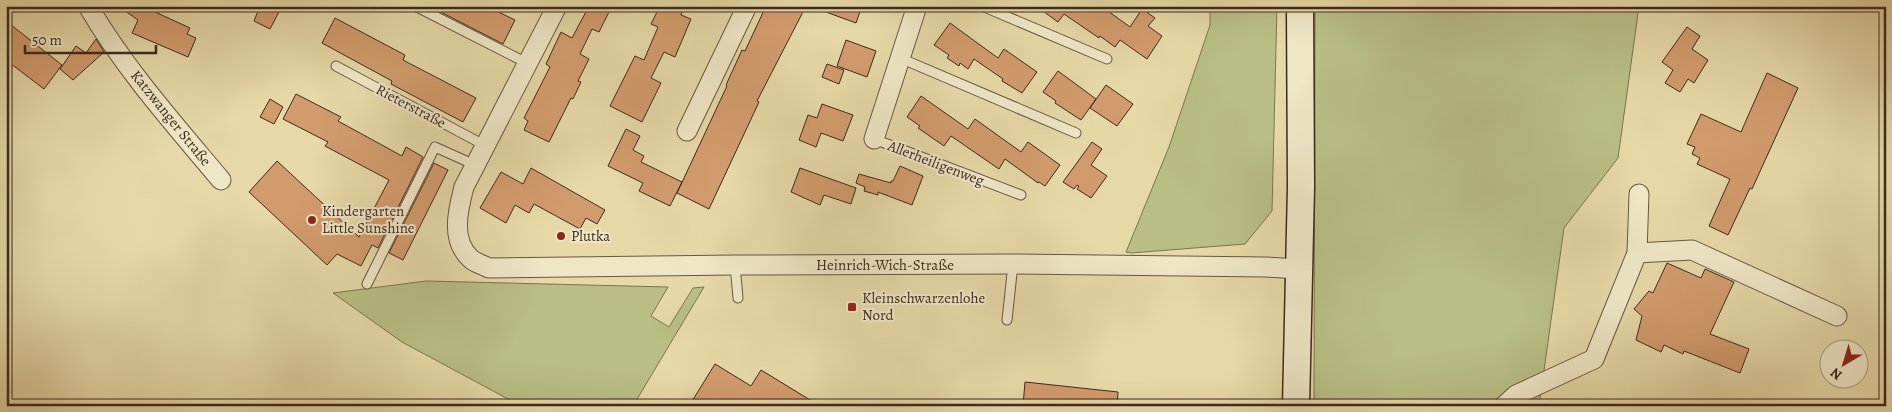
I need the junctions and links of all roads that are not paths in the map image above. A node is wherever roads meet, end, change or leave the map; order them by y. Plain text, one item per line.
1 (88, 6) edge
2 (415, 6) edge
3 (557, 6) edge
4 (747, 6) edge
5 (917, 6) edge
6 (982, 6) edge
7 (1300, 6) edge
8 (900, 58) junction
9 (1107, 59) dead end
10 (527, 63) junction
11 (336, 66) dead end
12 (688, 131) dead end
13 (1076, 133) dead end
14 (874, 139) joint
15 (486, 146) junction
16 (475, 166) junction
17 (221, 180) dead end
18 (1639, 194) dead end
19 (1021, 195) dead end
20 (1637, 253) junction
21 (1012, 264) junction
22 (735, 265) junction
23 (1299, 269) junction
24 (367, 284) dead end
25 (738, 298) dead end
26 (1837, 316) dead end
27 (1007, 320) dead end
28 (1296, 406) edge
29 (1504, 406) edge

1 - 17 street, Katzwanger Straße
2 - 10 lane
3 - 10 street
4 - 12 street
5 - 8 street, Allerheiligenweg
6 - 9 lane
7 - 23 main road
8 - 13 lane
8 - 14 street, Allerheiligenweg
10 - 15 street
11 - 15 lane, Rieterstraße
14 - 19 lane, Allerheiligenweg
15 - 16 street
16 - 22 street, Heinrich-Wich-Straße
16 - 24 lane
18 - 20 street
20 - 26 street
20 - 29 street
21 - 22 street, Heinrich-Wich-Straße
21 - 23 street, Heinrich-Wich-Straße
21 - 27 lane
22 - 25 lane
23 - 28 main road

